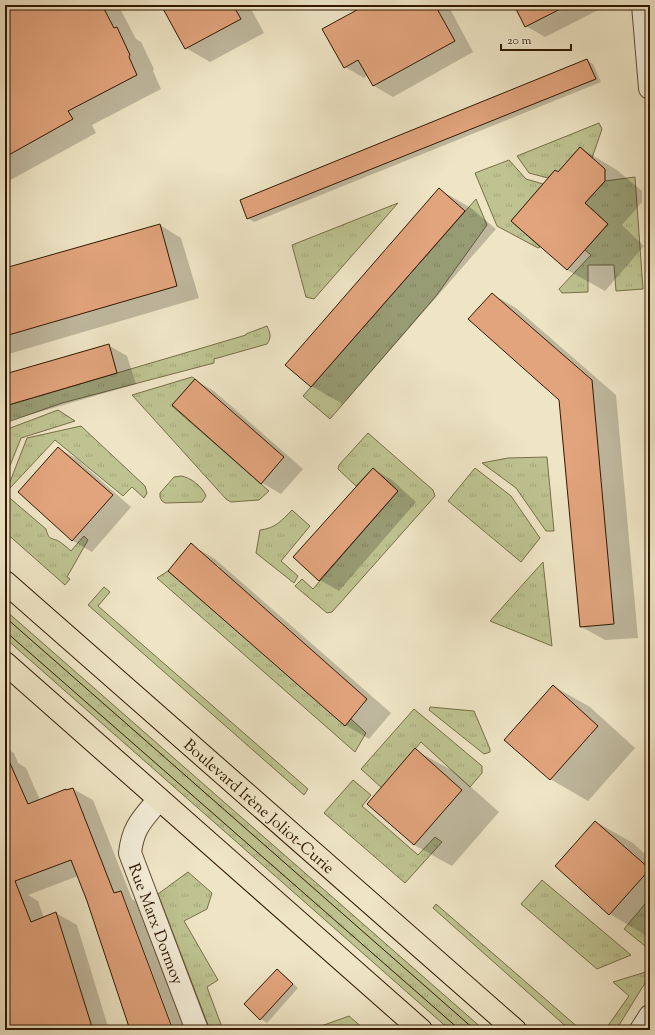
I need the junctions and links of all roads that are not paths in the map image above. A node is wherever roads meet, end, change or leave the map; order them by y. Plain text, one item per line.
1 (643, 5) edge
2 (650, 88) edge
3 (5, 582) edge
4 (5, 663) edge
5 (159, 799) junction
6 (650, 1016) edge
7 (197, 1030) edge
8 (421, 1030) edge
9 (515, 1030) edge
10 (641, 1030) edge

1 - 2 street
3 - 9 main road, Boulevard Irène Joliot-Curie
4 - 5 main road
5 - 7 street, Rue Marx Dormoy
5 - 8 main road
6 - 10 street

